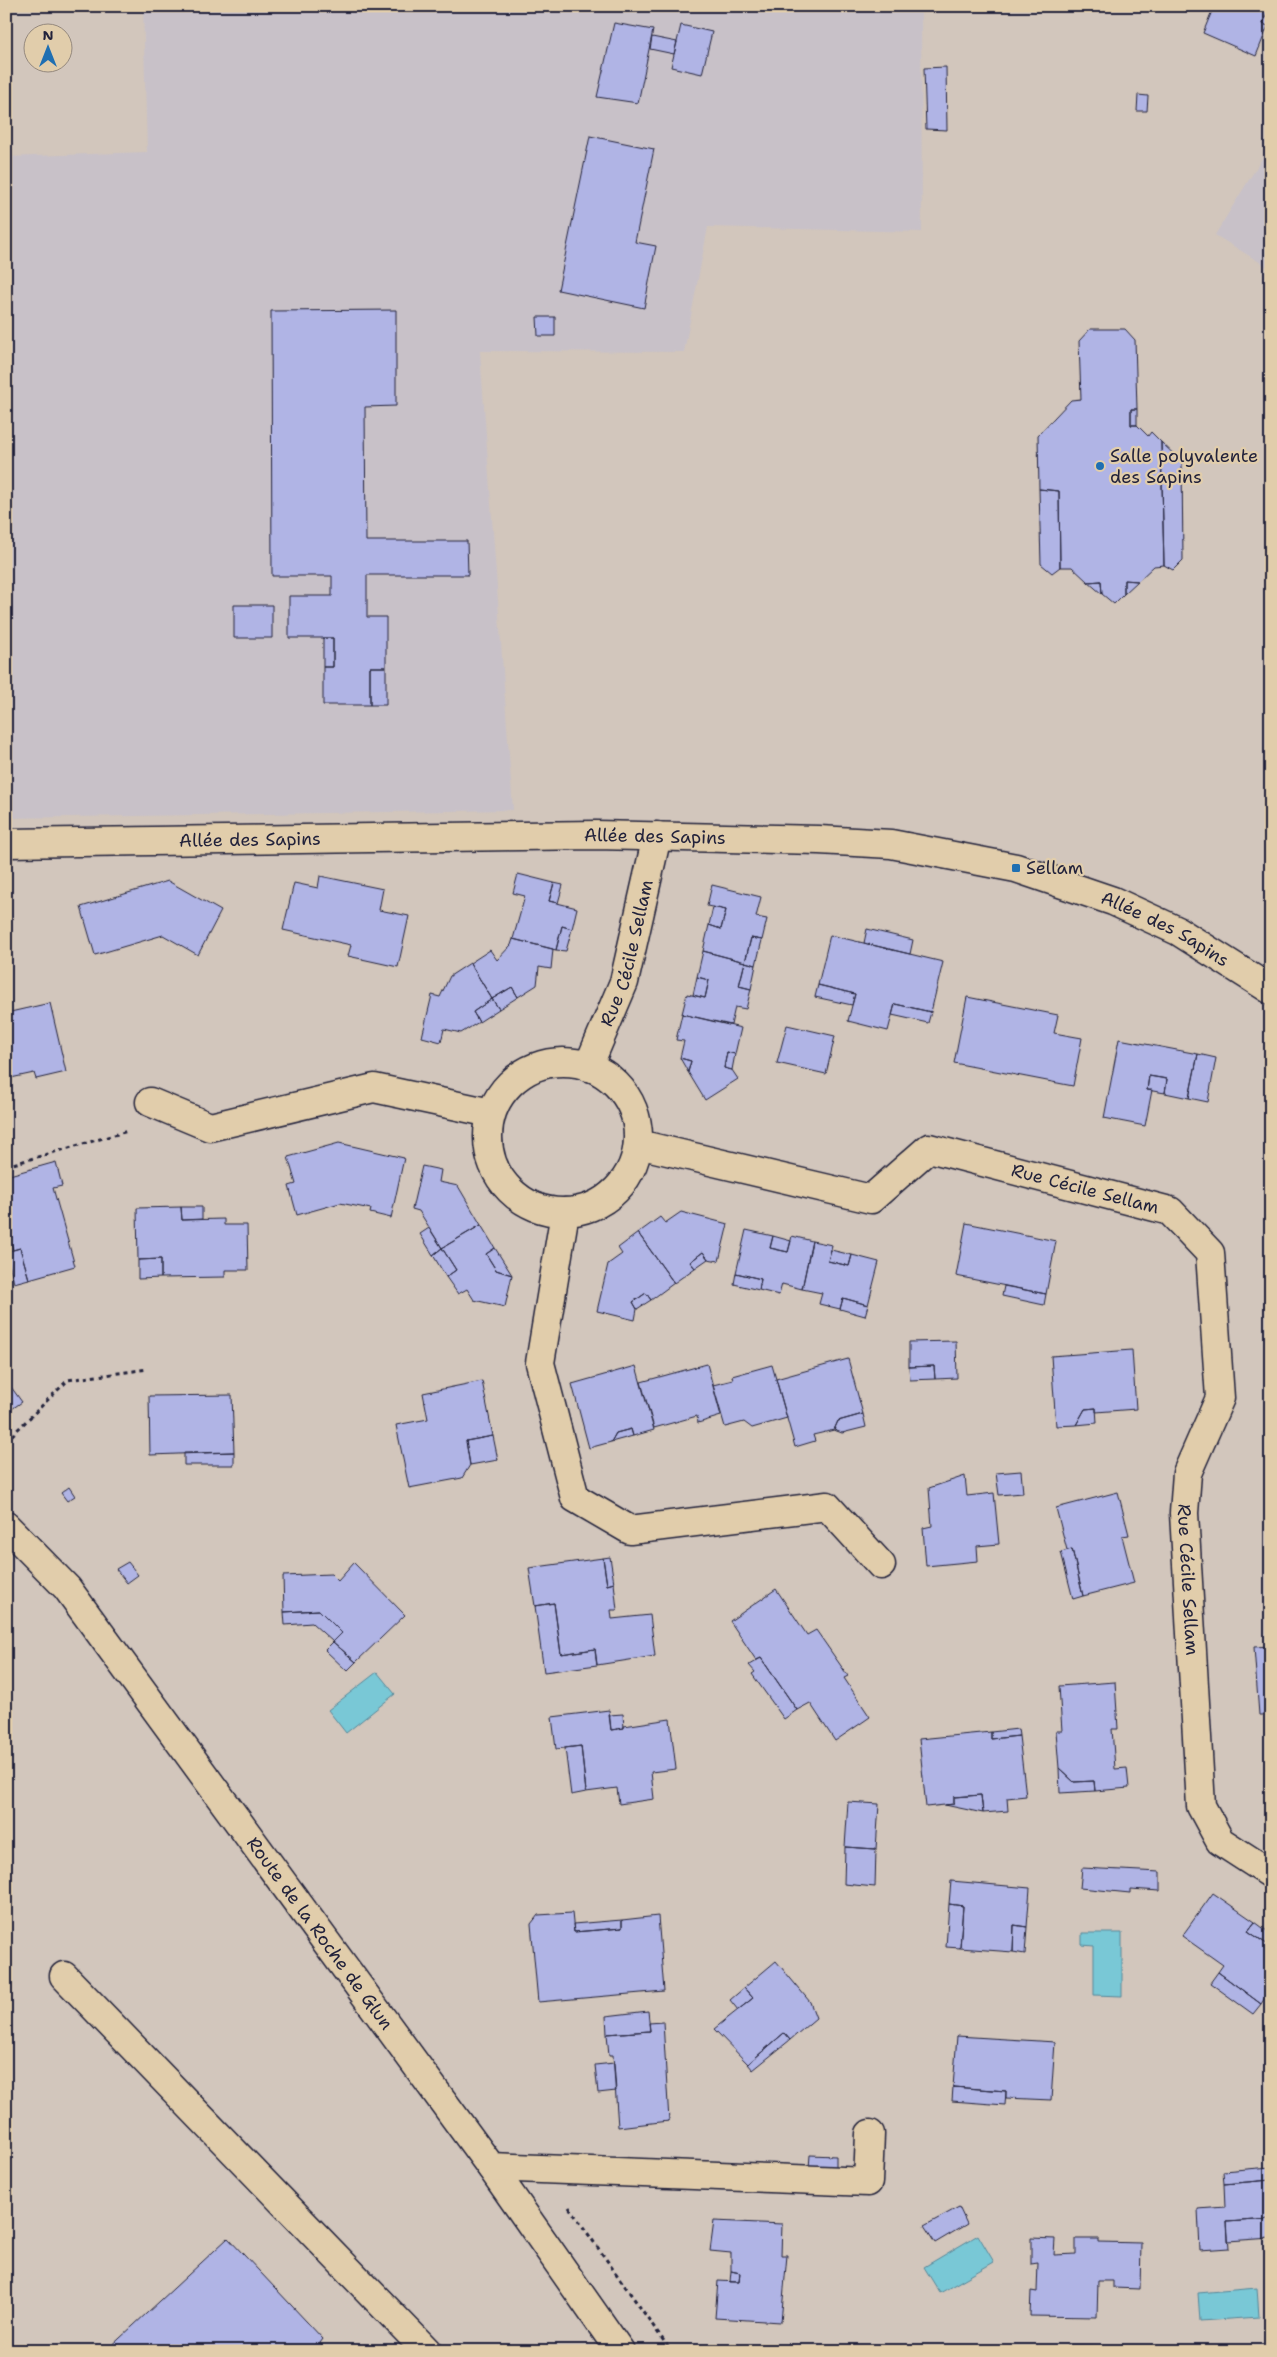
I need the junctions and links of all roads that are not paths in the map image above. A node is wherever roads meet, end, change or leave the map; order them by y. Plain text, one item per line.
1 (656, 836) junction
2 (6, 843) edge
3 (1271, 990) edge
4 (588, 1067) junction
5 (150, 1102) dead end
6 (491, 1113) junction
7 (638, 1144) junction
8 (565, 1212) junction
9 (6, 1526) edge
10 (881, 1565) dead end
11 (1271, 1874) edge
12 (64, 1976) dead end
13 (870, 2134) dead end
14 (491, 2167) junction
15 (427, 2351) edge
16 (620, 2351) edge

1 - 2 street, Allée des Sapins
1 - 3 street, Allée des Sapins
1 - 4 street, Rue Cécile Sellam
4 - 6 street
4 - 7 street
5 - 6 street
6 - 8 street
7 - 8 street
7 - 11 street, Rue Cécile Sellam
8 - 10 street
9 - 14 street, Route de la Roche de Glun
12 - 15 street
13 - 14 street
14 - 16 street, Route de la Roche de Glun

